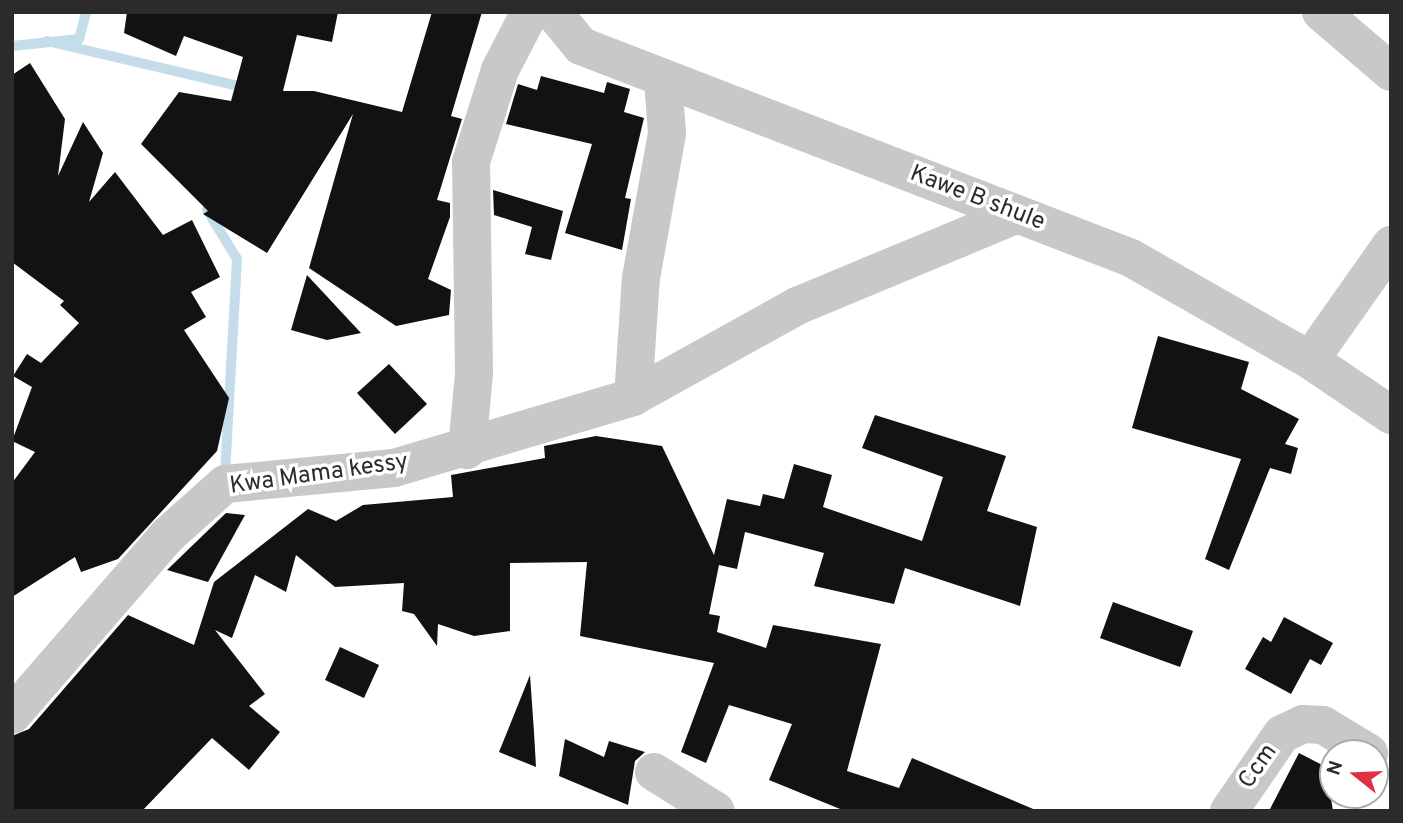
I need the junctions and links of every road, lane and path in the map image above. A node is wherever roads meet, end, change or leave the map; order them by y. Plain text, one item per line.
1 (530, 12) edge
2 (553, 12) edge
3 (1321, 12) edge
4 (1391, 72) edge
5 (663, 80) junction
6 (1016, 215) junction
7 (1391, 245) edge
8 (1310, 360) junction
9 (633, 397) junction
10 (1391, 415) edge
11 (467, 450) junction
12 (12, 715) edge
13 (1346, 739) edge
14 (654, 772) dead end
15 (716, 811) edge
16 (1229, 811) edge

1 - 11 street
2 - 5 street, Kawe B shule
3 - 4 street
5 - 6 street, Kawe B shule
5 - 9 street
6 - 8 street, Kawe B shule
6 - 9 street, Kwa Mama kessy
7 - 8 street
8 - 10 street, Kawe B shule
9 - 11 street, Kwa Mama kessy
11 - 12 street, Kwa Mama kessy
13 - 16 street, Ccm
14 - 15 street

